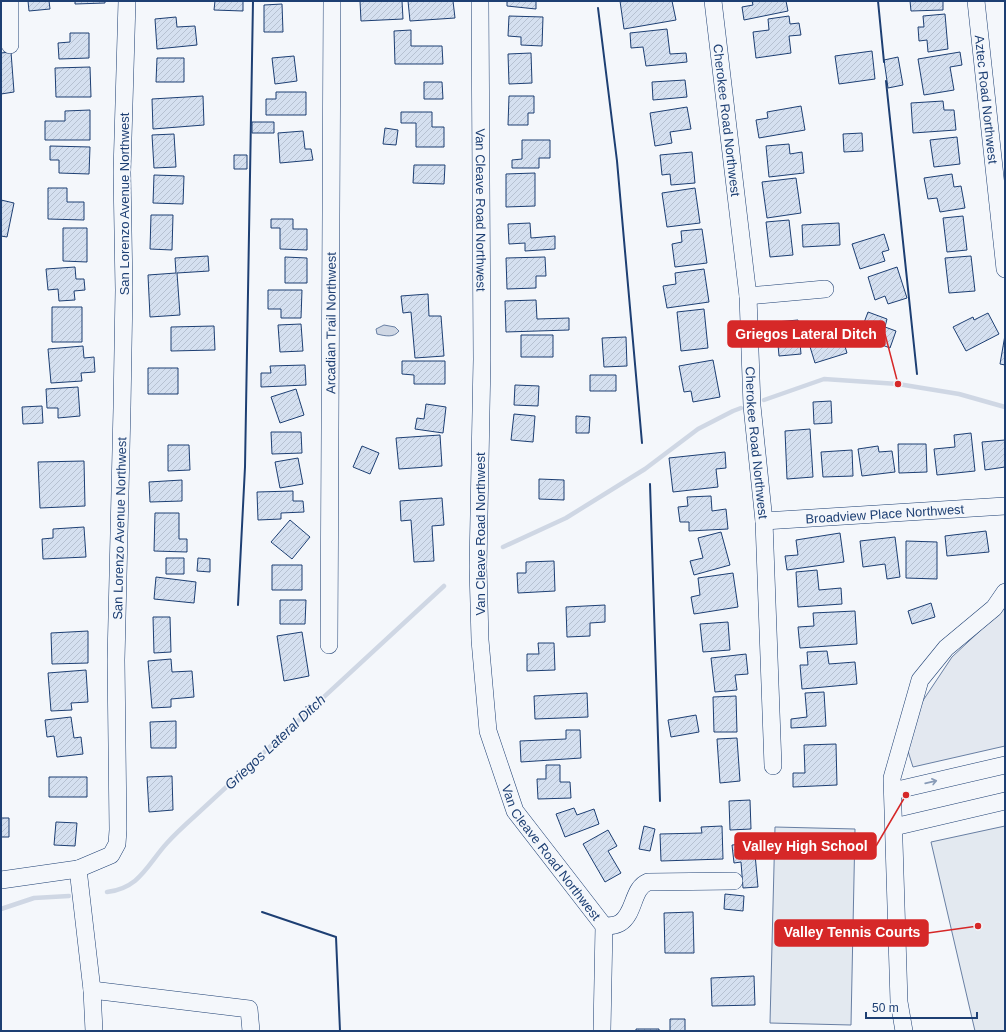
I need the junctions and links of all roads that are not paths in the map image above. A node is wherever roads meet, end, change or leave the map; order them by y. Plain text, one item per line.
1 (10, 1) edge
2 (127, 1) edge
3 (332, 1) edge
4 (480, 1) edge
5 (713, 1) edge
6 (976, 1) edge
7 (10, 45) dead end
8 (1005, 269) edge
9 (825, 289) dead end
10 (748, 296) junction
11 (1005, 506) edge
12 (764, 521) junction
13 (1005, 592) edge
14 (329, 645) dead end
15 (1005, 765) edge
16 (773, 766) dead end
17 (893, 791) junction
18 (1005, 801) edge
19 (894, 827) junction
20 (78, 869) junction
21 (1, 880) edge
22 (734, 881) dead end
23 (604, 926) junction
24 (92, 990) junction
25 (94, 1031) edge
26 (251, 1031) edge
27 (602, 1031) edge
28 (904, 1031) edge

1 - 7 street
2 - 20 street, San Lorenzo Avenue Northwest
3 - 14 street, Arcadian Trail Northwest
4 - 23 street, Van Cleave Road Northwest
5 - 10 street, Cherokee Road Northwest
6 - 8 street, Aztec Road Northwest
9 - 10 street
10 - 12 street, Cherokee Road Northwest
11 - 12 street, Broadview Place Northwest
12 - 16 street, Cherokee Road Northwest
13 - 17 street
17 -> 15 street
17 - 19 street
18 - 19 street
19 - 28 street
20 - 21 street
20 - 24 street
22 - 23 street
23 - 27 street, Van Cleave Road Northwest
24 - 25 street
24 - 26 street

